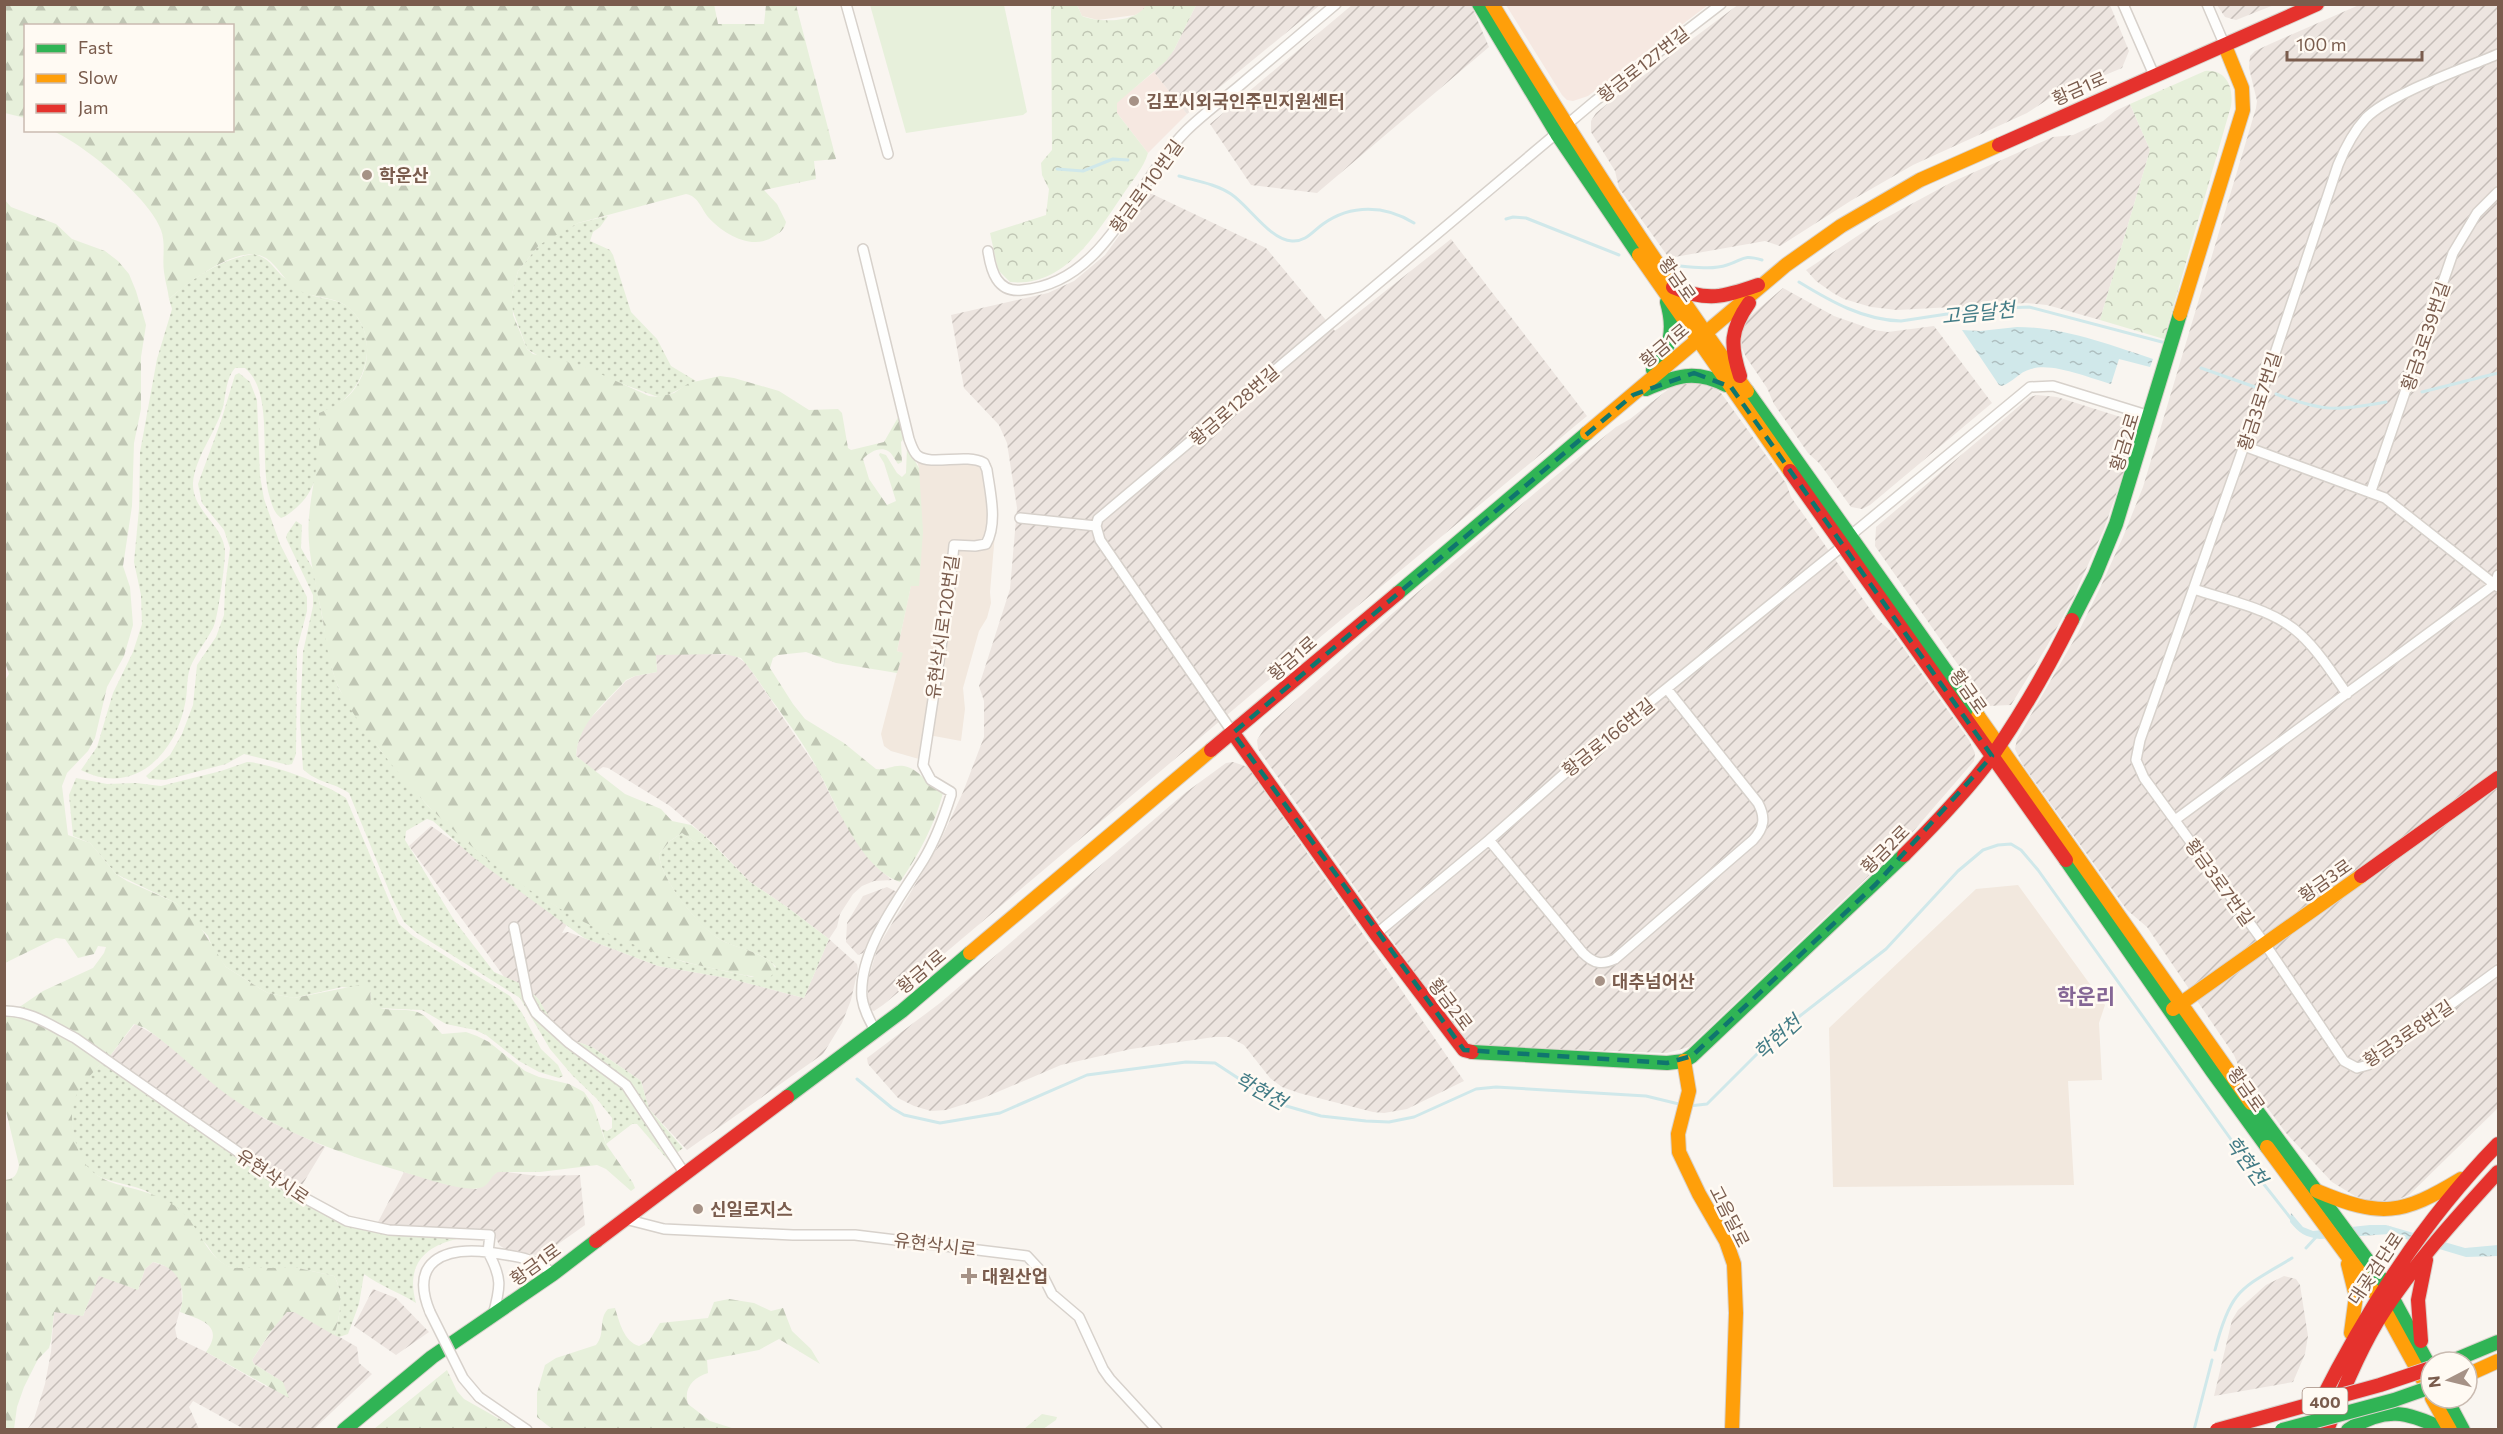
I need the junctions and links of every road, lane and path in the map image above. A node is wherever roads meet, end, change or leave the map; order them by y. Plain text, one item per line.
1 (846, 4) edge
2 (1336, 4) edge
3 (1479, 4) edge
4 (1492, 4) edge
5 (1721, 4) edge
6 (2124, 4) edge
7 (2207, 4) edge
8 (2317, 4) edge
9 (2225, 46) junction
10 (2499, 54) edge
11 (2154, 75) junction
12 (1561, 130) junction
13 (888, 154) dead end
14 (2499, 192) edge
15 (863, 249) dead end
16 (988, 251) dead end
17 (1765, 282) junction
18 (1668, 288) junction
19 (1701, 337) junction
20 (1737, 388) junction
21 (1633, 394) junction
22 (2150, 416) junction
23 (2244, 446) junction
24 (2371, 491) junction
25 (1020, 518) dead end
26 (1096, 526) junction
27 (1847, 540) junction
28 (2497, 582) edge
29 (2194, 589) junction
30 (1667, 689) junction
31 (2347, 694) junction
32 (1233, 733) junction
33 (1995, 751) junction
34 (2499, 778) edge
35 (2175, 820) junction
36 (1489, 840) junction
37 (514, 927) dead end
38 (1376, 934) junction
39 (2265, 944) junction
40 (2499, 970) edge
41 (2175, 1007) junction
42 (4, 1011) edge
43 (876, 1032) junction
44 (1683, 1061) junction
45 (2499, 1144) edge
46 (2473, 1171) junction
47 (2499, 1172) edge
48 (685, 1174) junction
49 (2316, 1191) junction
50 (625, 1219) junction
51 (488, 1252) junction
52 (2349, 1262) junction
53 (2424, 1263) junction
54 (553, 1274) junction
55 (2385, 1284) junction
56 (2377, 1296) junction
57 (2389, 1305) junction
58 (494, 1315) junction
59 (2499, 1342) edge
60 (2348, 1347) junction
61 (2419, 1350) edge
62 (2425, 1350) edge
63 (2479, 1350) edge
64 (2499, 1361) edge
65 (2419, 1369) edge
66 (2419, 1369) edge
67 (2479, 1370) edge
68 (2419, 1392) edge
69 (2438, 1410) edge
70 (2452, 1410) edge
71 (344, 1430) edge
72 (527, 1430) edge
73 (1157, 1430) edge
74 (1732, 1430) edge
75 (2217, 1430) edge
76 (2282, 1430) edge
77 (2307, 1430) edge
78 (2327, 1430) edge
79 (2348, 1430) edge
80 (2448, 1430) edge
81 (2463, 1430) edge

1 - 13 street
2 - 16 street, 황금로110번길
3 - 12 main road, 황금로
4 - 12 main road, 황금로
5 - 12 street, 황금로127번길
6 - 11 street
7 - 9 street
8 - 9 main road, 황금1로
9 - 11 main road, 황금1로
9 - 22 main road, 황금2로
10 - 23 street, 황금3로7번길
11 - 17 main road, 황금1로
12 - 18 main road, 황금로
12 - 26 street, 황금로128번길
14 - 24 street, 황금3로39번길
15 - 43 street, 유현삭시로120번길
17 - 18 main road
17 - 19 main road, 황금1로
17 - 20 main road
18 - 19 main road, 황금로
18 - 21 main road
19 - 20 main road, 황금로
19 - 21 main road, 황금1로
20 - 21 main road
20 - 27 main road, 황금로
21 - 32 main road, 황금1로
22 - 27 street
22 - 33 main road, 황금2로
23 - 24 street
23 - 29 street, 황금3로7번길
24 - 28 street
25 - 26 street
26 - 32 street
27 - 30 street, 황금로166번길
27 - 33 main road, 황금로
28 - 31 street, 황금3로7번길
29 - 31 street
29 - 35 street, 황금3로7번길
30 - 36 street, 황금로166번길
30 - 36 street
31 - 35 street, 황금3로7번길
32 - 38 main road, 황금2로
32 - 43 main road, 황금1로
33 - 41 main road, 황금로
33 - 44 main road, 황금2로
34 - 39 main road, 황금3로
35 - 39 street, 황금3로7번길
36 - 38 street, 황금로166번길
37 - 48 street
38 - 44 main road, 황금2로
39 - 40 street, 황금3로8번길
39 - 41 main road, 황금3로
41 - 49 main road, 황금로
41 - 52 main road, 황금로
42 - 51 street, 유현삭시로
43 - 48 main road, 황금1로
44 - 74 main road, 고음달로
45 - 46 main road, 대곶검단로
46 - 49 main road
46 - 55 main road, 대곶검단로
47 - 53 main road, 대곶검단로
48 - 50 main road, 황금1로
49 - 55 main road, 황금로
50 - 54 main road, 황금1로
50 - 73 street, 유현삭시로
51 - 54 street
51 - 58 street
51 - 72 street, bridge
52 - 56 main road, 황금로
52 - 60 main road
53 - 57 main road, 대곶검단로
53 - 62 main road
54 - 58 main road, 황금1로
55 - 56 main road, 대곶검단로
55 - 57 main road, 황금로
56 - 57 main road, 황금로
56 - 60 main road, 대곶검단로
57 - 61 main road, 황금로
57 - 65 main road, 황금로
57 - 78 main road, 대곶검단로
58 - 71 main road, 황금1로
59 - 63 main road
60 - 77 main road, 대곶검단로
64 - 67 main road
66 - 75 main road, 400, bridge
68 - 76 main road, 400, bridge
69 - 80 main road, 황금로
70 - 81 main road
79 - 80 main road

